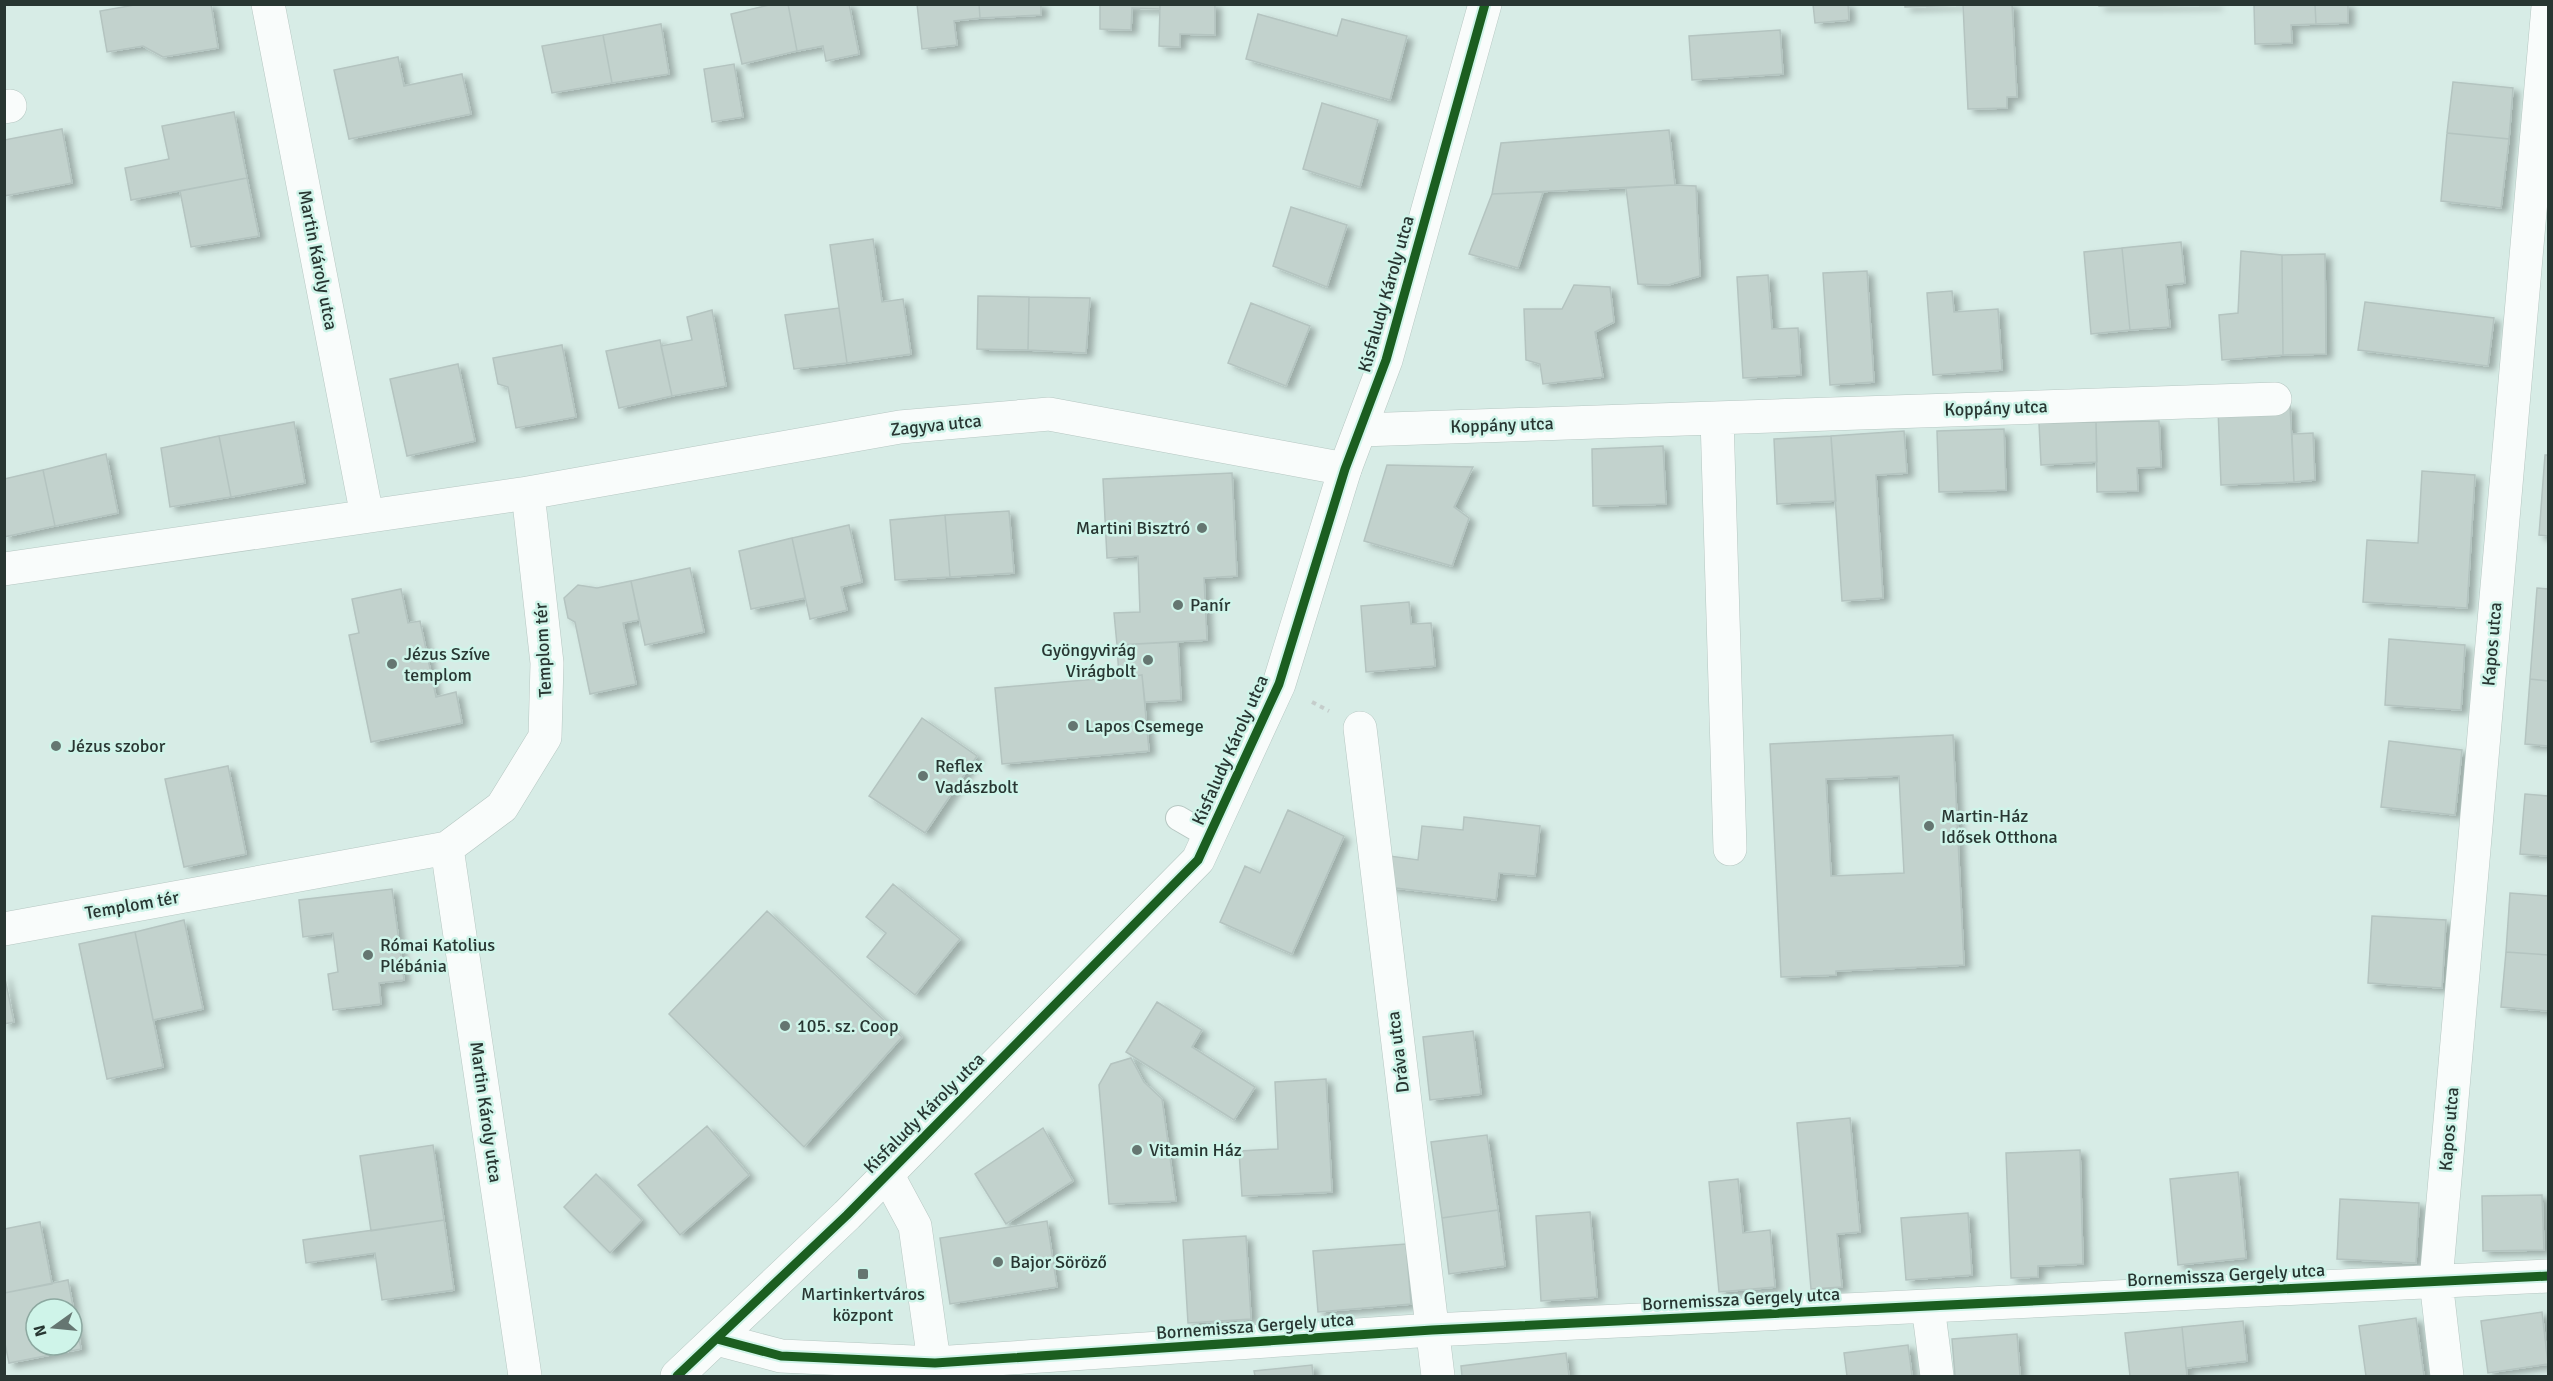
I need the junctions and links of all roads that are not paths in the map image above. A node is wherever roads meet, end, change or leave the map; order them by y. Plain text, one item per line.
1 (268, 4) edge
2 (1485, 4) edge
3 (2548, 7) edge
4 (2275, 399) dead end
5 (1717, 418) junction
6 (1360, 430) junction
7 (1345, 469) junction
8 (528, 493) junction
9 (367, 516) junction
10 (4, 569) edge
11 (1360, 728) road end
12 (1179, 818) dead end
13 (1209, 836) junction
14 (447, 848) junction
15 (1730, 849) dead end
16 (4, 929) edge
17 (887, 1174) junction
18 (2548, 1276) edge
19 (2436, 1281) junction
20 (1928, 1306) junction
21 (1432, 1330) junction
22 (717, 1339) junction
23 (936, 1370) edge
24 (525, 1377) edge
25 (677, 1377) edge
26 (1438, 1377) edge
27 (1937, 1377) edge
28 (2447, 1377) edge

1 - 9 street, Martin Károly utca
2 - 6 street, Kisfaludy Károly utca
3 - 19 street, Kapos utca
4 - 5 street, Koppány utca
5 - 6 street, Koppány utca
5 - 15 street
6 - 7 street, Kisfaludy Károly utca
7 - 8 street, Zagyva utca
7 - 13 street, Kisfaludy Károly utca
8 - 9 street
8 - 14 street, Templom tér
9 - 10 street
11 - 21 street, Dráva utca
12 - 13 lane
13 - 17 street, Kisfaludy Károly utca
14 - 16 street, Templom tér
14 - 24 street, Martin Károly utca
17 - 22 street, Kisfaludy Károly utca
17 - 23 street, Kisfaludy Károly utca
18 - 19 street, Bornemissza Gergely utca
19 - 20 street, Bornemissza Gergely utca
19 - 28 street, Kapos utca
20 - 21 street, Bornemissza Gergely utca
20 - 27 street
21 - 23 street, Bornemissza Gergely utca
21 - 26 street, Dráva utca
22 - 23 street
22 - 25 street, Kisfaludy Károly utca

